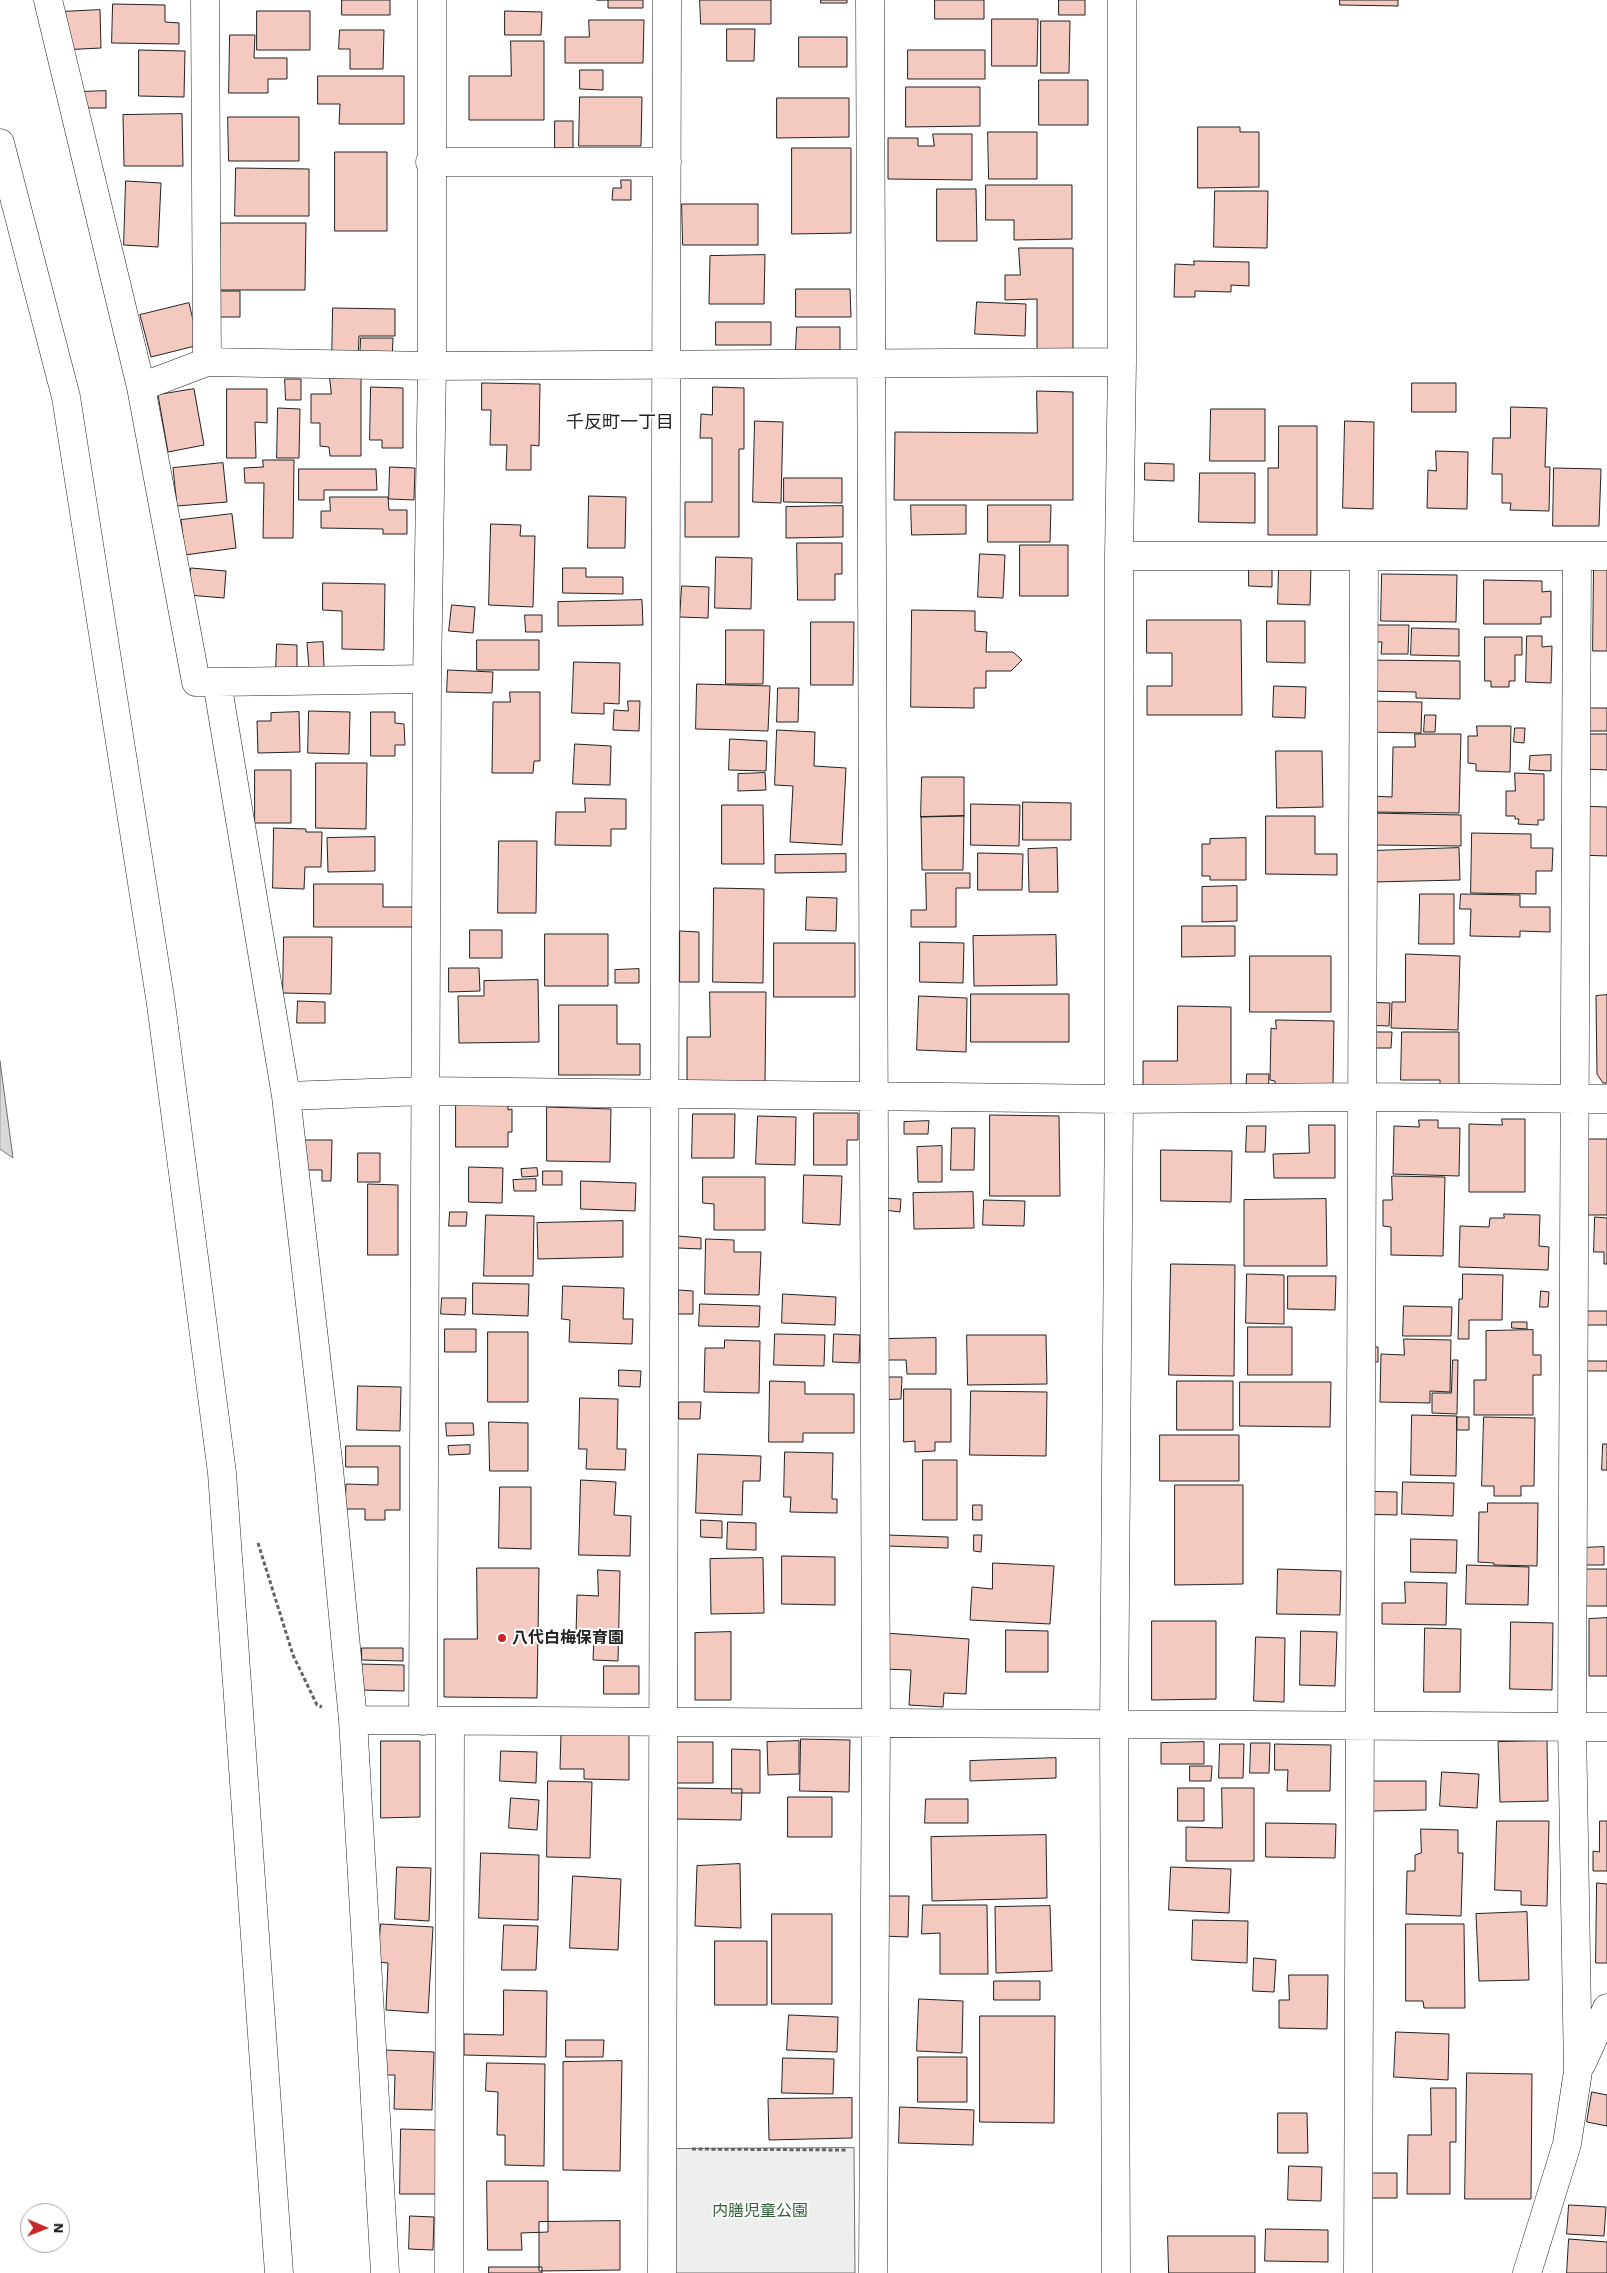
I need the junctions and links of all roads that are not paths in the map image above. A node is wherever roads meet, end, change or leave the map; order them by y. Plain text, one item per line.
1 (48, 0) edge
2 (205, 0) edge
3 (432, 0) edge
4 (668, 0) edge
5 (870, 0) edge
6 (1122, 0) edge
7 (0, 143) edge
8 (430, 162) junction
9 (667, 162) junction
10 (207, 362) junction
11 (1122, 362) junction
12 (872, 364) junction
13 (667, 365) junction
14 (432, 366) junction
15 (141, 387) junction
16 (1119, 556) junction
17 (1364, 556) junction
18 (1577, 556) junction
19 (1607, 556) edge
20 (427, 679) junction
21 (217, 682) junction
22 (425, 1091) junction
23 (665, 1093) junction
24 (286, 1096) junction
25 (1363, 1097) junction
26 (874, 1098) junction
27 (1119, 1099) junction
28 (1574, 1099) junction
29 (1607, 1100) edge
30 (353, 1720) junction
31 (423, 1721) junction
32 (450, 1721) junction
33 (663, 1722) junction
34 (876, 1723) junction
35 (1114, 1724) junction
36 (1361, 1725) junction
37 (1572, 1726) junction
38 (1607, 1726) edge
39 (1607, 2008) edge
40 (1578, 2071) junction
41 (279, 2273) edge
42 (385, 2273) edge
43 (449, 2273) edge
44 (662, 2273) edge
45 (873, 2273) edge
46 (1116, 2273) edge
47 (1358, 2273) edge
48 (1527, 2273) edge

1 - 15 street
2 - 10 street
3 - 8 street
4 - 9 street
5 - 12 street
6 - 11 street
7 - 41 street
8 - 9 street
8 - 14 street
9 - 13 street
10 - 14 street
10 - 15 street
11 - 12 street
11 - 16 street
12 - 13 street
12 - 26 street
13 - 14 street
13 - 23 street
14 - 20 street
15 - 21 street
16 - 17 street
16 - 27 street
17 - 18 street
17 - 25 street
18 - 19 street
18 - 28 street
20 - 21 street
20 - 22 street
21 - 24 street
22 - 23 street
22 - 24 street
22 - 31 street
23 - 26 street
23 - 33 street
24 - 30 street
25 - 27 street
25 - 28 street
25 - 36 street
26 - 27 street
26 - 34 street
27 - 35 street
28 - 29 street
28 - 37 street
30 - 31 street
30 - 42 street
31 - 32 street
32 - 33 street
32 - 43 street
33 - 34 street
33 - 44 street
34 - 35 street
34 - 45 street
35 - 36 street
35 - 46 street
36 - 37 street
36 - 47 street
37 - 38 street
37 - 40 street
39 - 40 street
40 - 48 street

